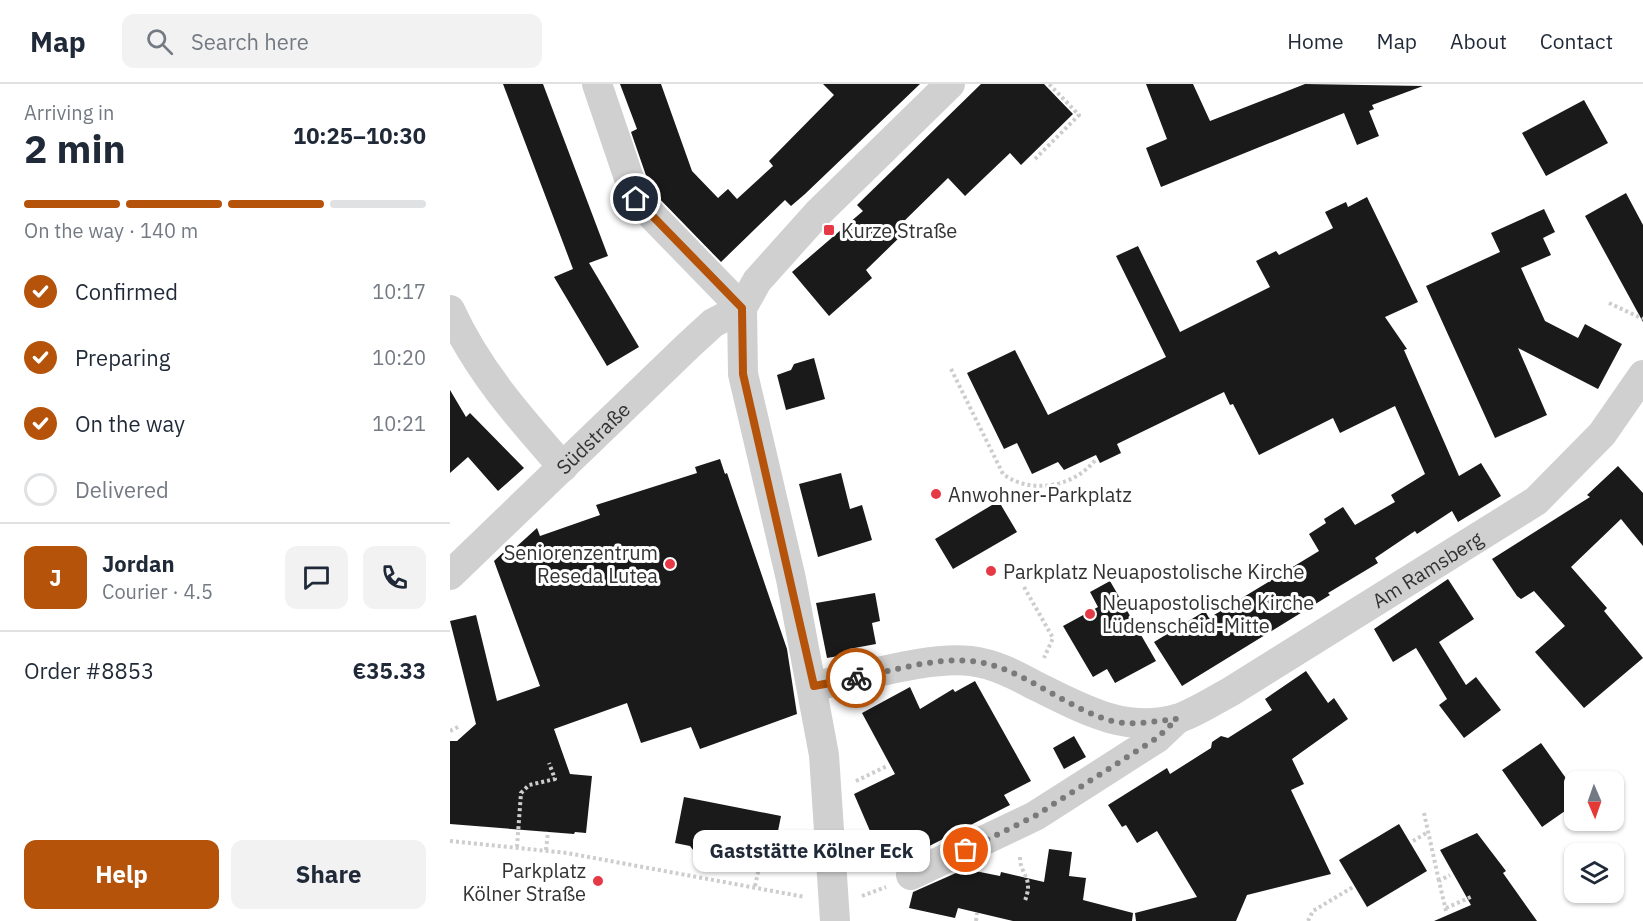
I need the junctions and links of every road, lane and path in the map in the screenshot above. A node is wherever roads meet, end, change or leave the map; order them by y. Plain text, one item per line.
1 (597, 84) edge
2 (950, 84) edge
3 (1049, 84) edge
4 (1035, 159) dead end
5 (1609, 303) dead end
6 (742, 308) junction
7 (450, 310) edge
8 (1643, 319) edge
9 (951, 369) dead end
10 (1643, 375) edge
11 (1096, 459) dead end
12 (563, 467) junction
13 (450, 575) edge
14 (1024, 587) dead end
15 (1032, 684) junction
16 (814, 686) junction
17 (1177, 719) junction
18 (460, 726) dead end
19 (450, 731) edge
20 (549, 763) dead end
21 (1424, 813) dead end
22 (1019, 826) junction
23 (548, 832) dead end
24 (1428, 832) junction
25 (450, 841) edge
26 (1413, 841) dead end
27 (517, 847) junction
28 (546, 850) junction
29 (761, 859) dead end
30 (911, 875) joint
31 (1450, 875) dead end
32 (1438, 881) junction
33 (755, 886) junction
34 (1353, 887) dead end
35 (1473, 896) dead end
36 (1024, 903) dead end
37 (835, 912) edge
38 (977, 913) dead end
39 (976, 921) edge
40 (1308, 921) edge

1 - 6 street
2 - 6 street
3 - 4 path
5 - 8 path
6 - 12 street, Südstraße
6 - 16 street
7 - 12 street
9 - 11 path
10 - 17 street, Am Ramsberg
12 - 13 street, Südstraße
14 - 15 path
15 - 16 street, Am Ramsberg
15 - 17 street, Am Ramsberg
16 - 37 street
17 - 22 street, Am Ramsberg
18 - 19 path
20 - 27 path
21 - 24 path
22 - 30 street, Am Ramsberg
22 - 36 path
23 - 28 path
24 - 26 path
24 - 32 path
25 - 27 path
27 - 28 path
28 - 33 path
29 - 33 path
30 - 37 path
31 - 32 path
32 - 35 path
33 - 37 path
34 - 40 path
38 - 39 path

